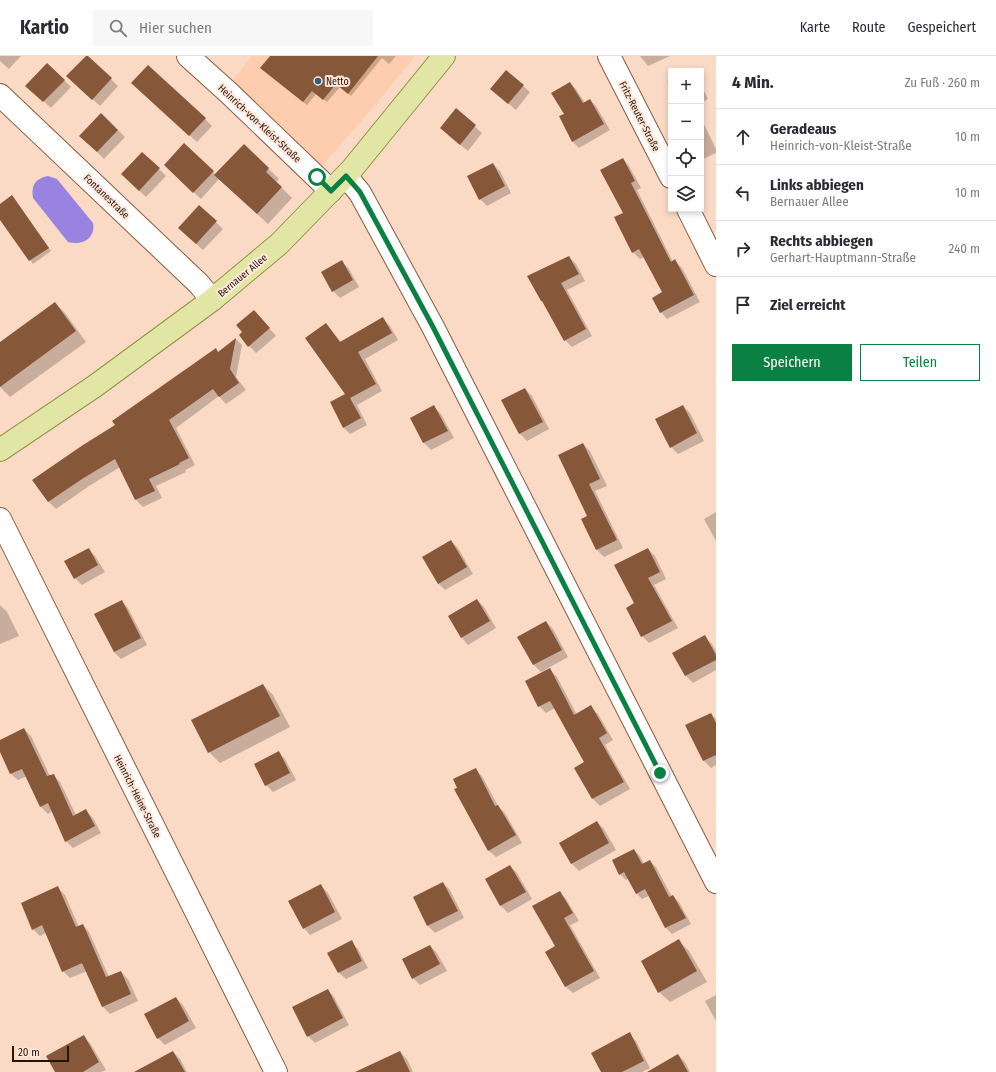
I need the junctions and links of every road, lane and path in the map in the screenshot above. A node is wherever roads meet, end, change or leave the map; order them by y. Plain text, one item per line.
1 (188, 56) edge
2 (444, 56) edge
3 (609, 56) edge
4 (0, 95) edge
5 (670, 176) edge
6 (339, 183) junction
7 (690, 212) edge
8 (716, 265) edge
9 (212, 300) junction
10 (0, 450) edge
11 (0, 519) edge
12 (716, 882) edge
13 (276, 1072) edge

1 - 6 street, Heinrich-von-Kleist-Straße
2 - 6 main road, Bernauer Allee
3 - 5 street, Fritz-Reuter-Straße
4 - 9 street, Fontanestraße
6 - 9 main road, Bernauer Allee
6 - 12 street, Heinrich-von-Kleist-Straße
7 - 8 street
9 - 10 main road, Bernauer Allee
11 - 13 street, Heinrich-Heine-Straße

